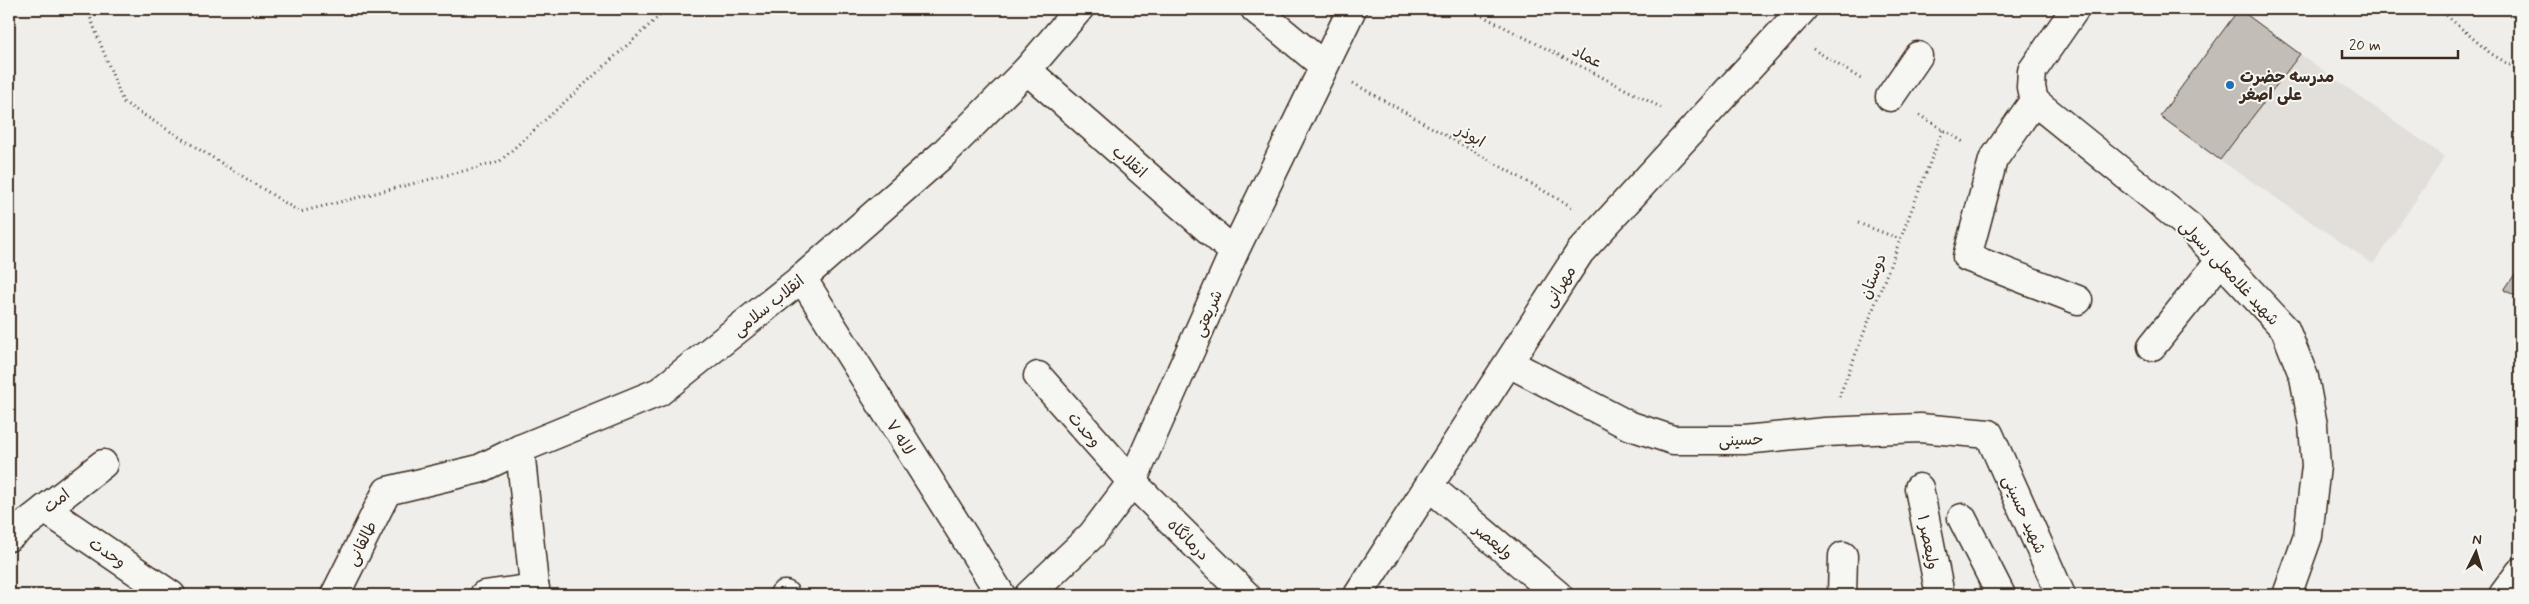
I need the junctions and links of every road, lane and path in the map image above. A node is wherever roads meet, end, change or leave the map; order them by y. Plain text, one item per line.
1 (87, 9) edge
2 (667, 9) edge
3 (1079, 9) edge
4 (1255, 9) edge
5 (1352, 9) edge
6 (1469, 9) edge
7 (1802, 9) edge
8 (2075, 9) edge
9 (2439, 9) edge
10 (1918, 56) dead end
11 (1324, 66) junction
12 (1027, 70) junction
13 (2520, 71) edge
14 (1890, 96) dead end
15 (2034, 101) junction
16 (1696, 126) junction
17 (1943, 129) dead end
18 (1858, 223) dead end
19 (1605, 226) junction
20 (1900, 239) junction
21 (1234, 252) junction
22 (2221, 260) junction
23 (802, 278) junction
24 (2078, 300) dead end
25 (2152, 346) dead end
26 (1509, 363) junction
27 (1038, 376) dead end
28 (1825, 432) junction
29 (1989, 434) joint
30 (520, 450) junction
31 (103, 464) dead end
32 (1132, 482) junction
33 (1430, 488) junction
34 (1919, 488) dead end
35 (387, 491) joint
36 (45, 509) junction
37 (1962, 518) dead end
38 (9, 537) edge
39 (1843, 556) dead end
40 (2520, 572) edge
41 (535, 592) edge
42 (171, 595) edge
43 (335, 595) edge
44 (484, 595) edge
45 (1001, 595) edge
46 (1030, 595) edge
47 (1246, 595) edge
48 (1358, 595) edge
49 (1558, 595) edge
50 (1842, 595) edge
51 (1940, 595) edge
52 (2001, 595) edge
53 (2061, 595) edge
54 (2287, 595) edge
55 (2503, 595) edge

1 - 2 path
3 - 12 street, انقلاب سلامی
4 - 11 street
5 - 11 street, شریعتی
6 - 16 path, عماد
7 - 16 street, مهرانی
8 - 15 street
9 - 13 path
10 - 14 street
11 - 19 path, ابوذر
11 - 21 street, شریعتی
12 - 21 street, انقلاب
12 - 23 street, انقلاب سلامی
15 - 22 street, شهید غلامعلی رسولی
15 - 24 street
16 - 19 street, مهرانی
17 - 20 path, دوستان
18 - 20 path
19 - 26 street, مهرانی
20 - 28 path, دوستان
21 - 32 street, شریعتی
22 - 25 street
22 - 54 street, شهید غلامعلی رسولی
23 - 30 street, انقلاب سلامی
23 - 45 street, لاله ۷
26 - 28 street, حسینی
26 - 33 street, مهرانی
27 - 32 street, وحدت
28 - 29 street, حسینی
29 - 53 street, شهید حسینی
30 - 35 street, انقلاب سلامی
30 - 41 street
31 - 36 street, امت
32 - 46 street, شریعتی
32 - 47 street, درمانگاه
33 - 48 street, مهرانی
33 - 49 street, ولیعصر
34 - 51 street, ولیعصر ۱
35 - 43 street, طالقانی
36 - 38 street, امت
36 - 42 street, وحدت
37 - 52 street
39 - 50 street
40 - 55 street
41 - 44 street

